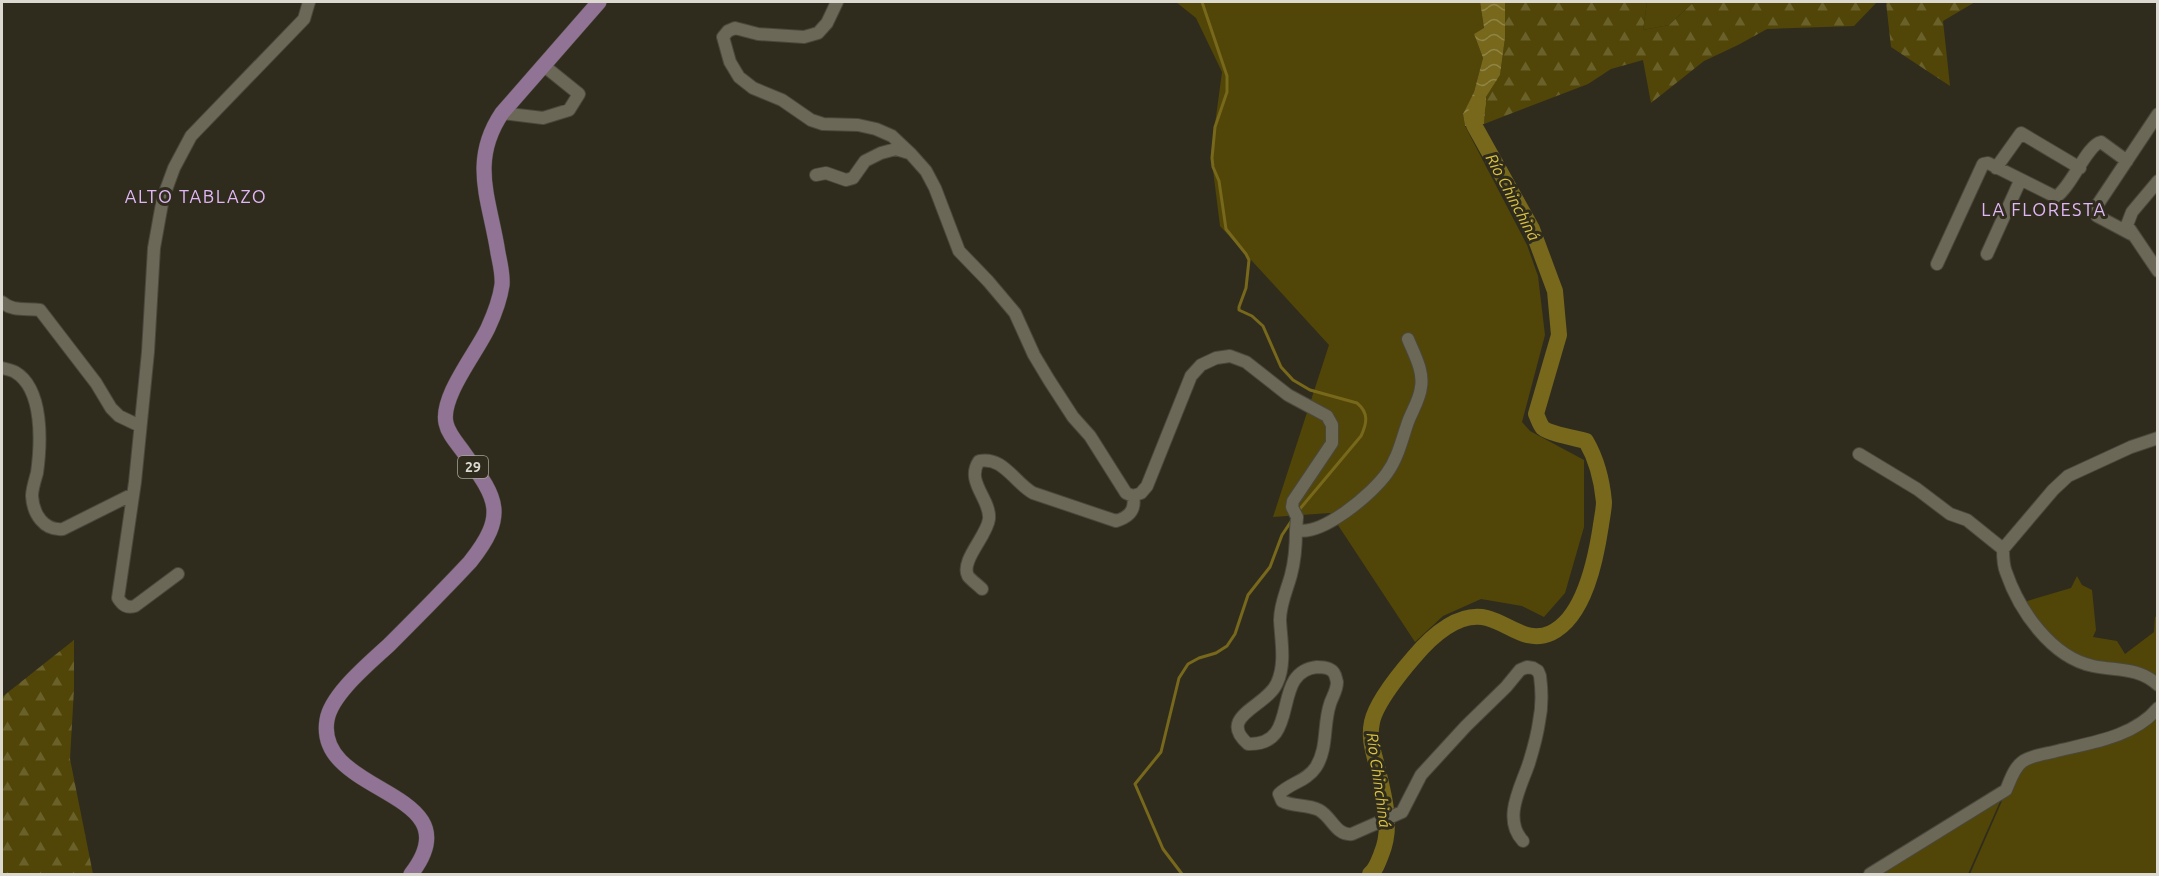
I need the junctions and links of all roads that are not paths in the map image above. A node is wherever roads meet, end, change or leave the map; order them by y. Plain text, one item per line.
1 (309, 2) edge
2 (599, 2) edge
3 (837, 2) edge
4 (543, 65) junction
5 (502, 113) junction
6 (2157, 114) edge
7 (910, 153) junction
8 (2127, 161) junction
9 (1996, 168) junction
10 (2080, 168) junction
11 (816, 175) dead end
12 (2020, 181) junction
13 (2157, 181) edge
14 (2132, 234) junction
15 (1987, 254) dead end
16 (1937, 264) dead end
17 (2157, 271) edge
18 (2, 302) edge
19 (1408, 339) dead end
20 (2, 368) edge
21 (140, 426) junction
22 (2157, 438) edge
23 (1859, 454) dead end
24 (133, 494) junction
25 (1133, 496) junction
26 (1296, 530) junction
27 (2002, 549) junction
28 (178, 574) dead end
29 (982, 589) dead end
30 (2157, 685) edge
31 (2157, 708) edge
32 (1523, 841) dead end
33 (411, 874) edge
34 (1870, 874) edge

1 - 21 street
2 - 4 main road, 29
3 - 7 street
4 - 5 main road, 29
4 - 5 street
5 - 33 main road, 29
6 - 8 street
7 - 11 street
7 - 25 street
8 - 10 street
8 - 14 street
9 - 10 street
9 - 12 street
9 - 16 street
10 - 12 street
12 - 15 street
13 - 14 street
14 - 17 street
18 - 21 street
19 - 26 street
20 - 24 street
21 - 24 street
22 - 27 street
23 - 27 street
24 - 28 street
25 - 26 street
25 - 29 street
26 - 32 street
27 - 30 street
31 - 34 street

